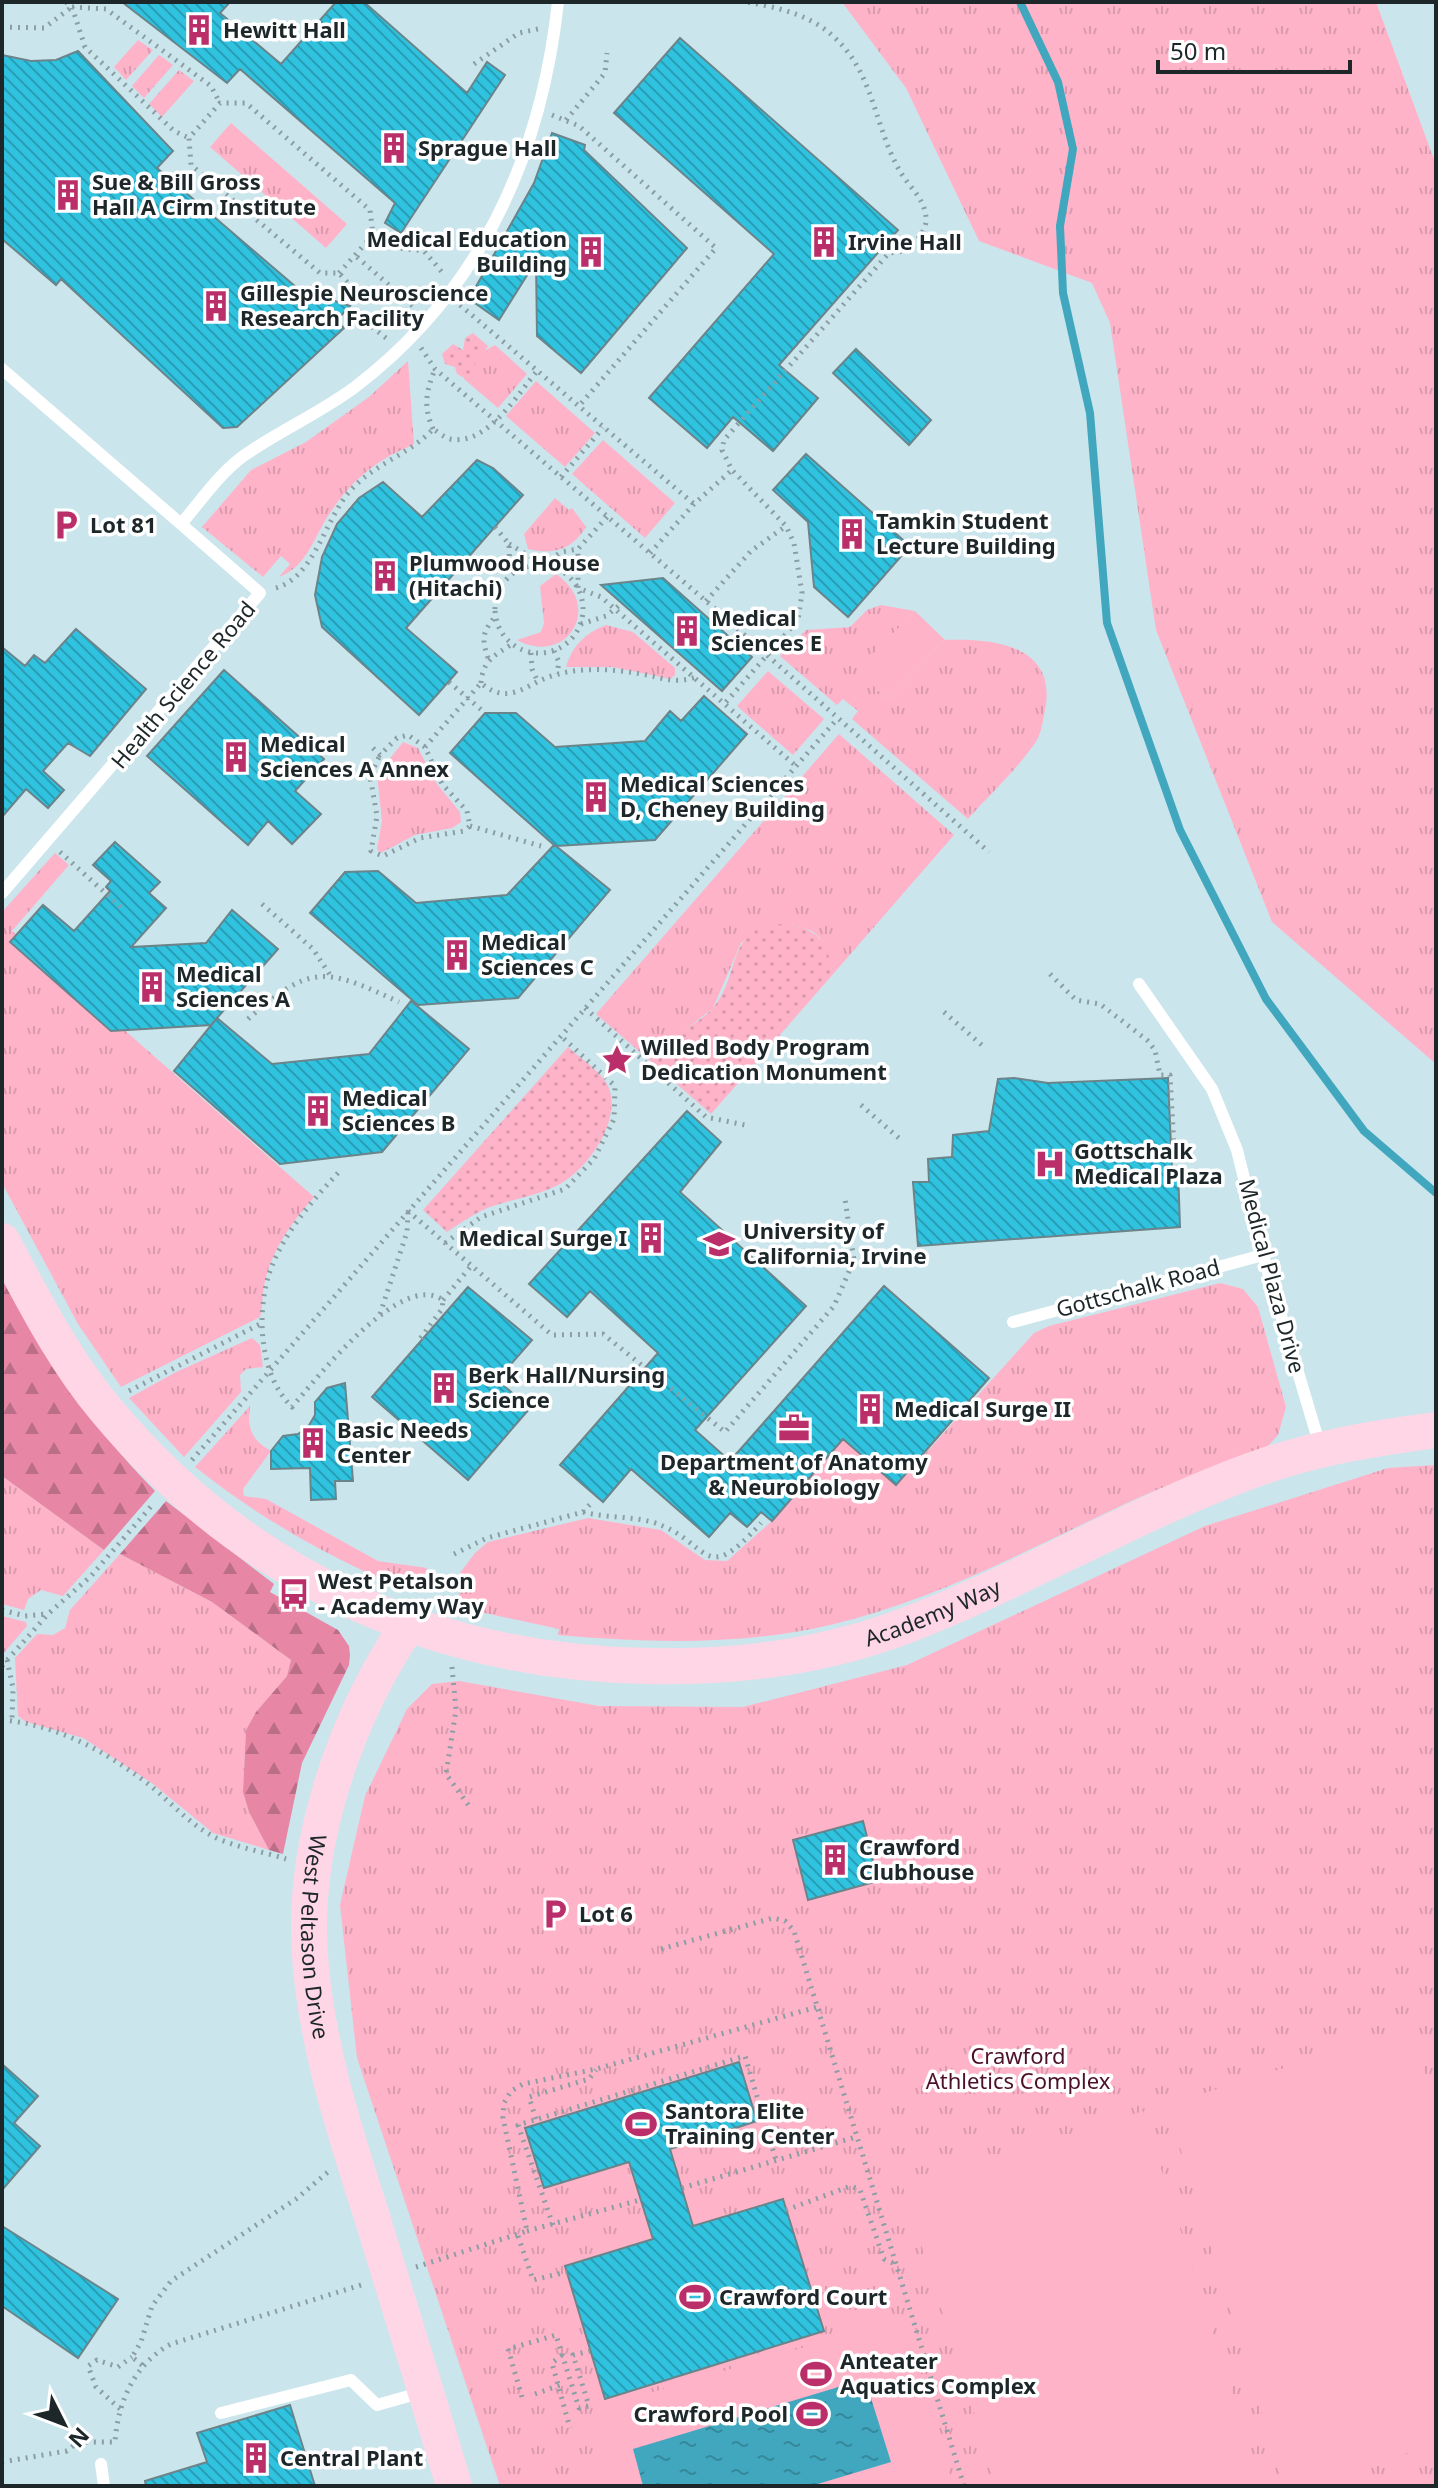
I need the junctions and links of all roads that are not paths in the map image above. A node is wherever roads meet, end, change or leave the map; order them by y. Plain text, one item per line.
1 (558, 2) edge
2 (2, 369) edge
3 (181, 524) junction
4 (2, 893) edge
5 (1139, 984) dead end
6 (2, 1241) edge
7 (1263, 1255) junction
8 (1013, 1322) dead end
9 (1436, 1430) edge
10 (1321, 1449) junction
11 (408, 1625) junction
12 (426, 2391) junction
13 (221, 2413) dead end
14 (101, 2464) dead end
15 (104, 2486) edge
16 (454, 2486) edge

1 - 3 lane
2 - 3 lane, Health Science Road
3 - 4 lane, Health Science Road
5 - 7 lane, Medical Plaza Drive
6 - 11 street
7 - 8 lane, Gottschalk Road
7 - 10 lane, Medical Plaza Drive
9 - 10 street, Academy Way
10 - 11 street, Academy Way
11 - 12 street, West Peltason Drive
12 - 13 lane
12 - 16 street, West Peltason Drive
14 - 15 lane

